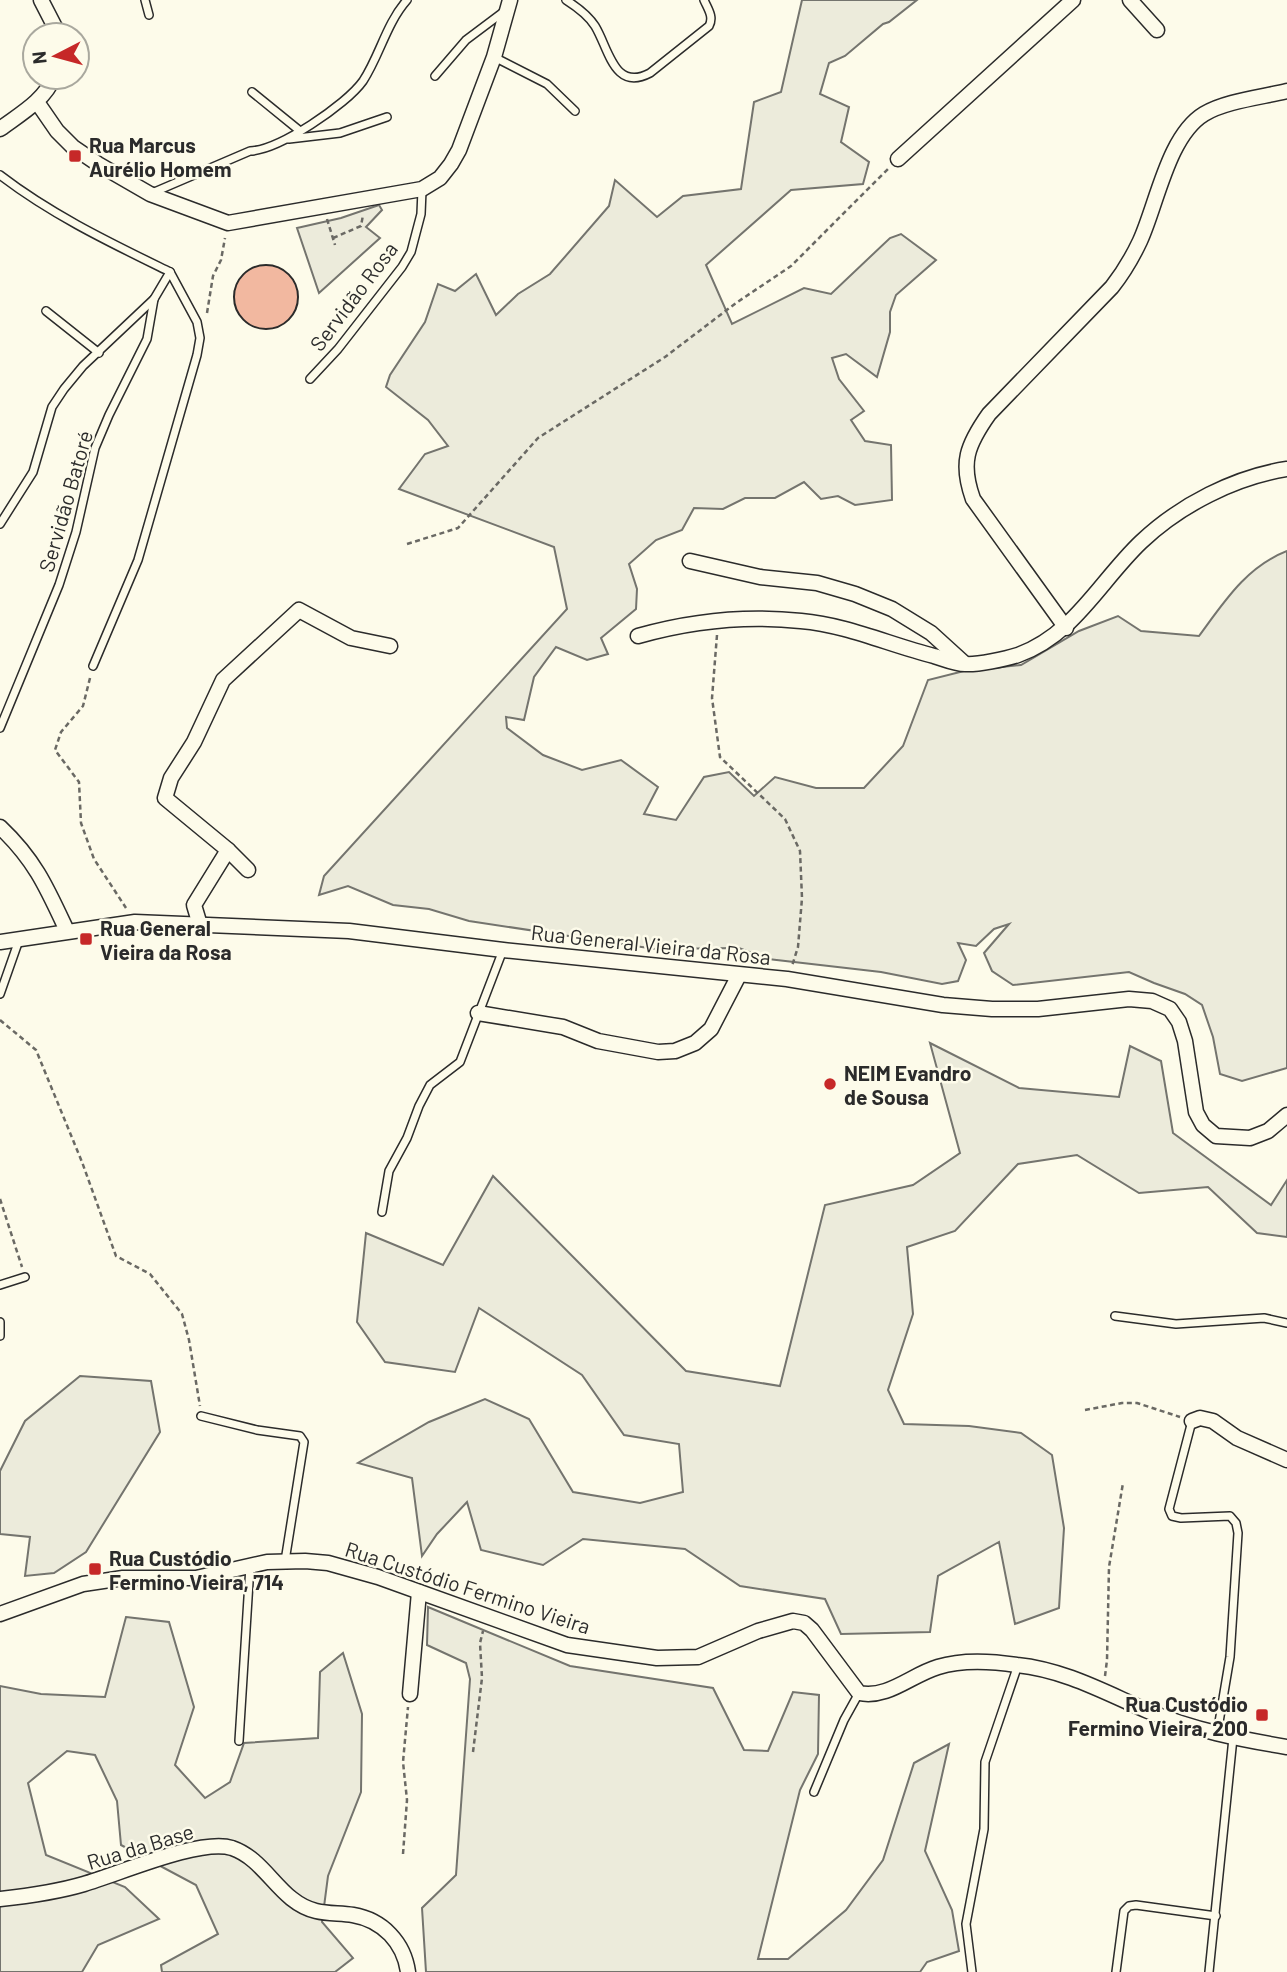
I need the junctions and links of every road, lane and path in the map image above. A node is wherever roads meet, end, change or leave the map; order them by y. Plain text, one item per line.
1 (41, 0) edge
2 (145, 0) edge
3 (407, 0) edge
4 (566, 0) edge
5 (704, 0) edge
6 (1073, 0) edge
7 (1130, 0) edge
8 (508, 5) edge
9 (149, 15) dead end
10 (52, 21) edge
11 (1157, 30) dead end
12 (494, 57) junction
13 (435, 76) dead end
14 (47, 91) edge
15 (1287, 91) edge
16 (252, 92) dead end
17 (37, 102) junction
18 (575, 111) dead end
19 (387, 117) dead end
20 (0, 129) edge
21 (300, 131) junction
22 (288, 139) junction
23 (898, 159) joint
24 (0, 175) edge
25 (422, 189) junction
26 (150, 194) junction
27 (365, 205) dead end
28 (325, 213) dead end
29 (228, 223) junction
30 (332, 238) junction
31 (335, 245) dead end
32 (170, 272) junction
33 (155, 299) junction
34 (47, 311) dead end
35 (197, 322) junction
36 (99, 353) junction
37 (310, 379) dead end
38 (1287, 469) edge
39 (0, 524) edge
40 (407, 544) dead end
41 (690, 561) dead end
42 (718, 619) junction
43 (1066, 628) junction
44 (638, 636) dead end
45 (390, 646) dead end
46 (965, 664) junction
47 (93, 666) joint
48 (0, 729) edge
49 (0, 827) edge
50 (228, 850) junction
51 (248, 870) dead end
52 (135, 922) junction
53 (200, 925) junction
54 (67, 931) junction
55 (19, 939) junction
56 (0, 942) edge
57 (503, 950) junction
58 (739, 975) junction
59 (787, 979) junction
60 (0, 994) edge
61 (478, 1013) junction
62 (0, 1020) edge
63 (1287, 1115) edge
64 (0, 1199) edge
65 (382, 1212) dead end
66 (25, 1277) joint
67 (0, 1285) edge
68 (1115, 1316) dead end
69 (0, 1322) edge
70 (1287, 1323) edge
71 (0, 1336) edge
72 (1085, 1410) dead end
73 (201, 1416) joint
74 (1192, 1421) junction
75 (1287, 1460) edge
76 (1123, 1483) dead end
77 (285, 1561) junction
78 (250, 1565) junction
79 (419, 1592) junction
80 (0, 1614) edge
81 (487, 1614) junction
82 (1018, 1665) junction
83 (1101, 1689) junction
84 (859, 1693) junction
85 (410, 1694) joint
86 (1217, 1734) junction
87 (1233, 1738) junction
88 (239, 1741) dead end
89 (1287, 1746) edge
90 (473, 1752) dead end
91 (814, 1792) dead end
92 (402, 1854) dead end
93 (0, 1899) edge
94 (1216, 1916) junction
95 (408, 1972) edge
96 (972, 1972) edge
97 (1116, 1972) edge
98 (1209, 1972) edge

1 - 10 street
2 - 9 lane
3 - 21 lane
4 - 5 lane
6 - 23 street
7 - 11 street
8 - 12 street
8 - 13 lane
12 - 18 lane
12 - 25 street
14 - 17 street
15 - 43 street
16 - 21 lane
17 - 20 street
17 - 26 street
19 - 22 lane
21 - 22 lane
22 - 26 lane
23 - 40 path
24 - 32 lane
25 - 29 street
25 - 37 lane, Servidão Rosa
26 - 29 street
27 - 30 path
28 - 30 path
29 - 35 path
30 - 31 path
32 - 33 lane, Servidão Batoré
32 - 35 lane
33 - 36 lane
33 - 48 lane, Servidão Batoré
34 - 36 lane
35 - 47 lane
36 - 39 lane
38 - 43 street
41 - 46 street
42 - 44 street
42 - 46 street
42 - 59 path
43 - 46 street
45 - 50 street
47 - 52 path
49 - 54 street
50 - 51 street
50 - 53 street
52 - 53 street, Rua General Vieira da Rosa
52 - 54 street, Rua General Vieira da Rosa
53 - 57 street, Rua General Vieira da Rosa
54 - 55 street, Rua General Vieira da Rosa
55 - 56 street, Rua General Vieira da Rosa
55 - 60 lane
57 - 58 street, Rua General Vieira da Rosa
57 - 61 lane
58 - 59 street, Rua General Vieira da Rosa
58 - 61 street
59 - 63 street, Rua General Vieira da Rosa
61 - 65 lane
62 - 73 path
64 - 66 path
66 - 67 lane
68 - 70 lane
69 - 71 lane
72 - 74 path
73 - 77 lane
74 - 75 street
74 - 86 lane
76 - 83 path
77 - 78 street, Rua Custódio Fermino Vieira
77 - 79 street, Rua Custódio Fermino Vieira
78 - 80 street, Rua Custódio Fermino Vieira
78 - 88 lane
79 - 81 street, Rua Custódio Fermino Vieira
79 - 85 street
81 - 84 street, Rua Custódio Fermino Vieira
81 - 90 path
82 - 83 street
82 - 84 street
82 - 96 lane
83 - 86 street
84 - 91 lane
85 - 92 path
86 - 87 street
87 - 89 street
87 - 94 lane
93 - 95 street, Rua da Base
94 - 97 lane
94 - 98 lane

